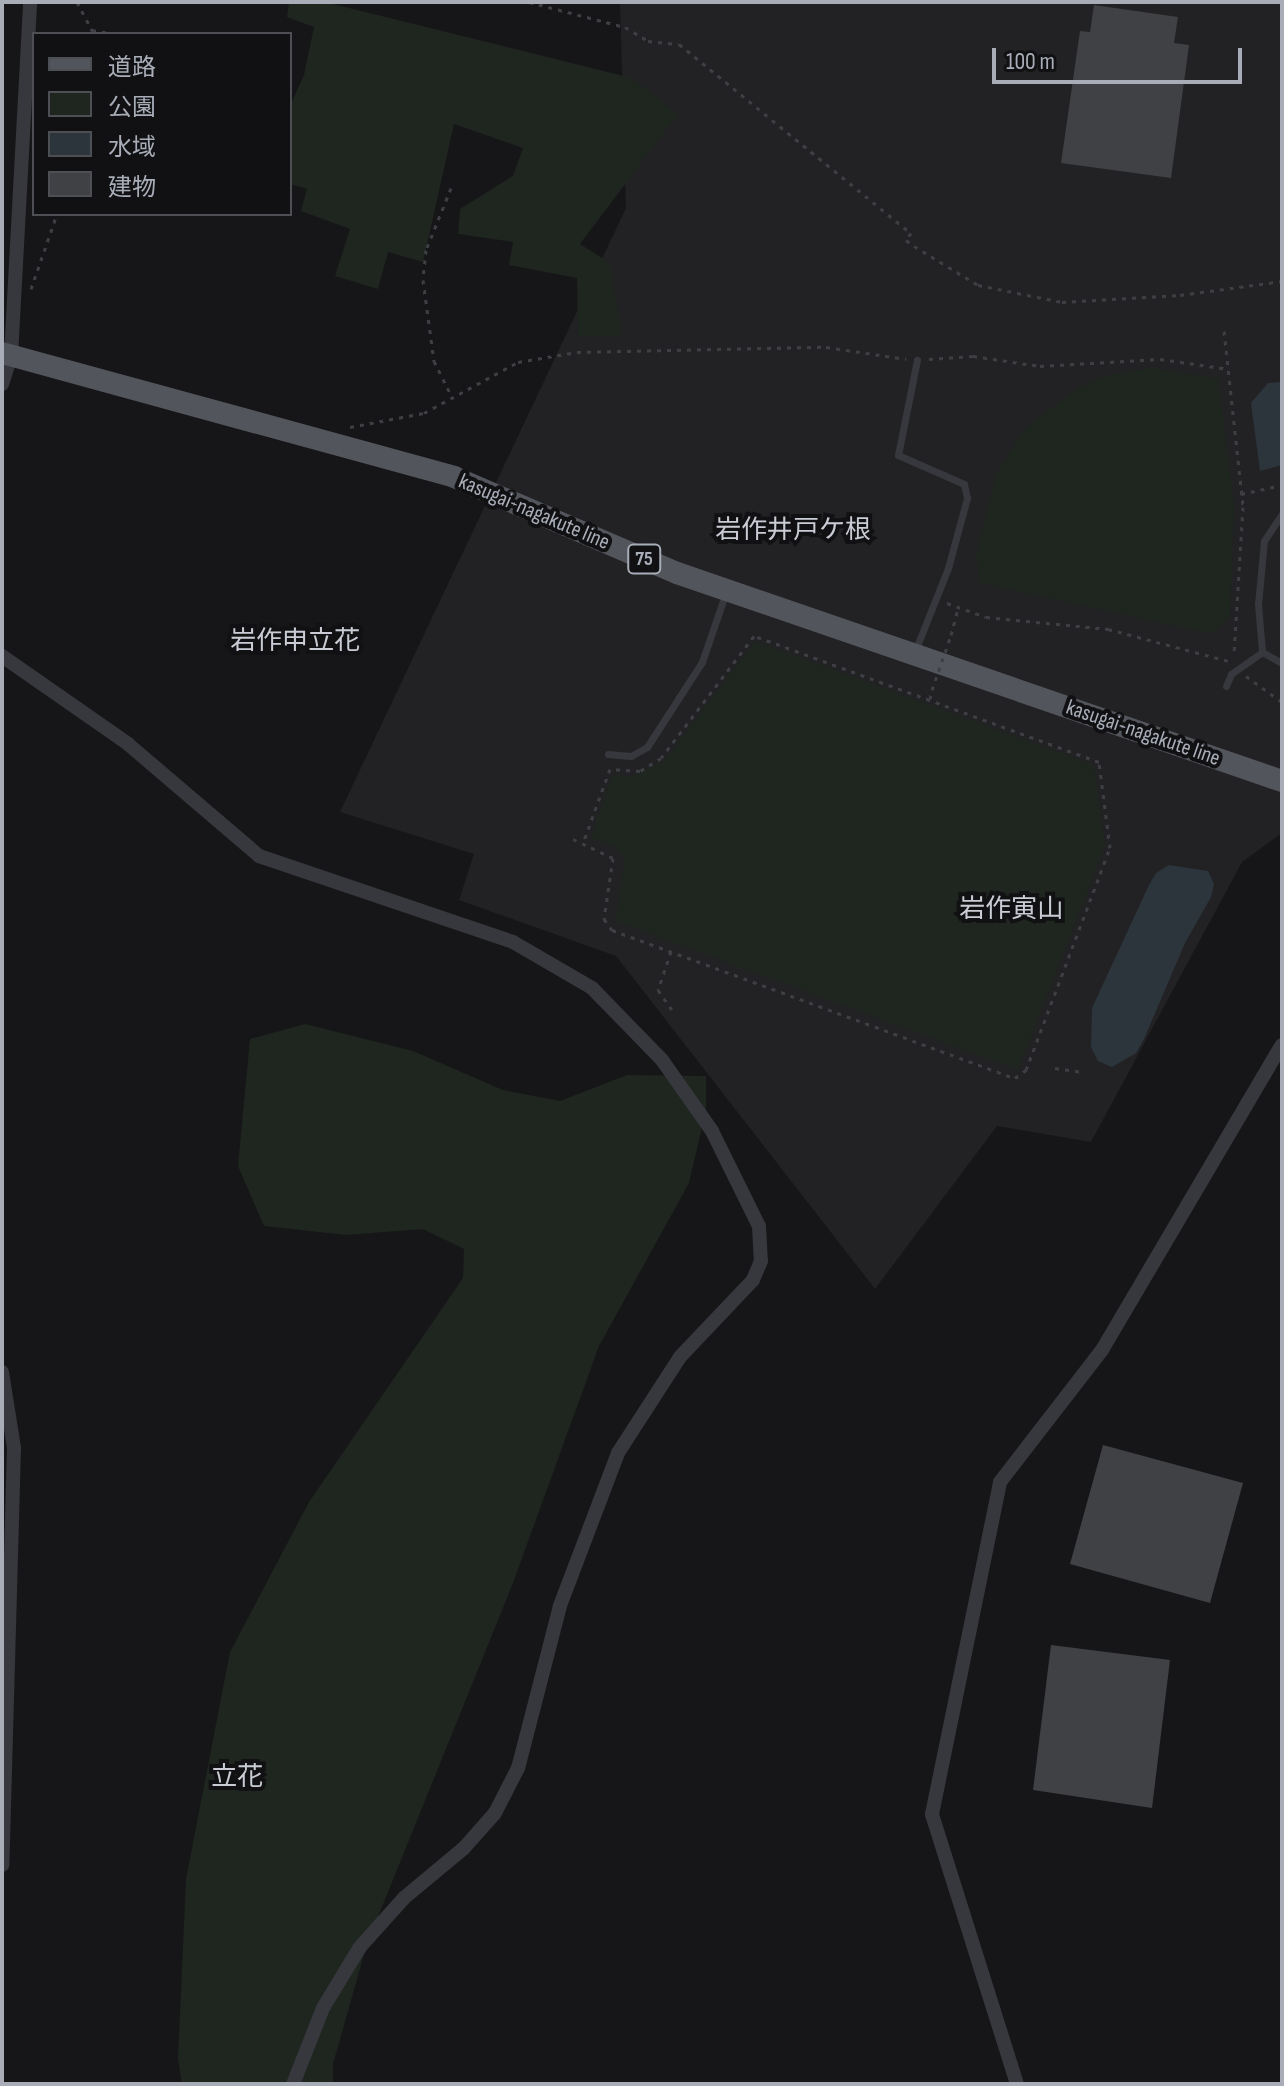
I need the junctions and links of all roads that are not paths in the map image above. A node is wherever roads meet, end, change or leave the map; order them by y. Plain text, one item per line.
1 (30, 2) edge
2 (6, 354) edge
3 (917, 360) road end
4 (2, 384) edge
5 (1282, 514) edge
6 (726, 590) junction
7 (1262, 652) junction
8 (914, 653) junction
9 (2, 656) edge
10 (1282, 663) edge
11 (1226, 686) dead end
12 (608, 754) dead end
13 (1282, 781) edge
14 (1282, 1045) edge
15 (2, 1372) edge
16 (2, 1865) edge
17 (293, 2084) edge
18 (1017, 2084) edge

1 - 2 street
2 - 4 street
2 - 6 main road, kasugai-nagakute line / 75
3 - 8 lane
5 - 7 lane
6 - 8 main road, kasugai-nagakute line / 75
6 - 12 lane
7 - 10 lane
7 - 11 lane
8 - 13 main road, kasugai-nagakute line / 75
9 - 17 street
14 - 18 street
15 - 16 street

